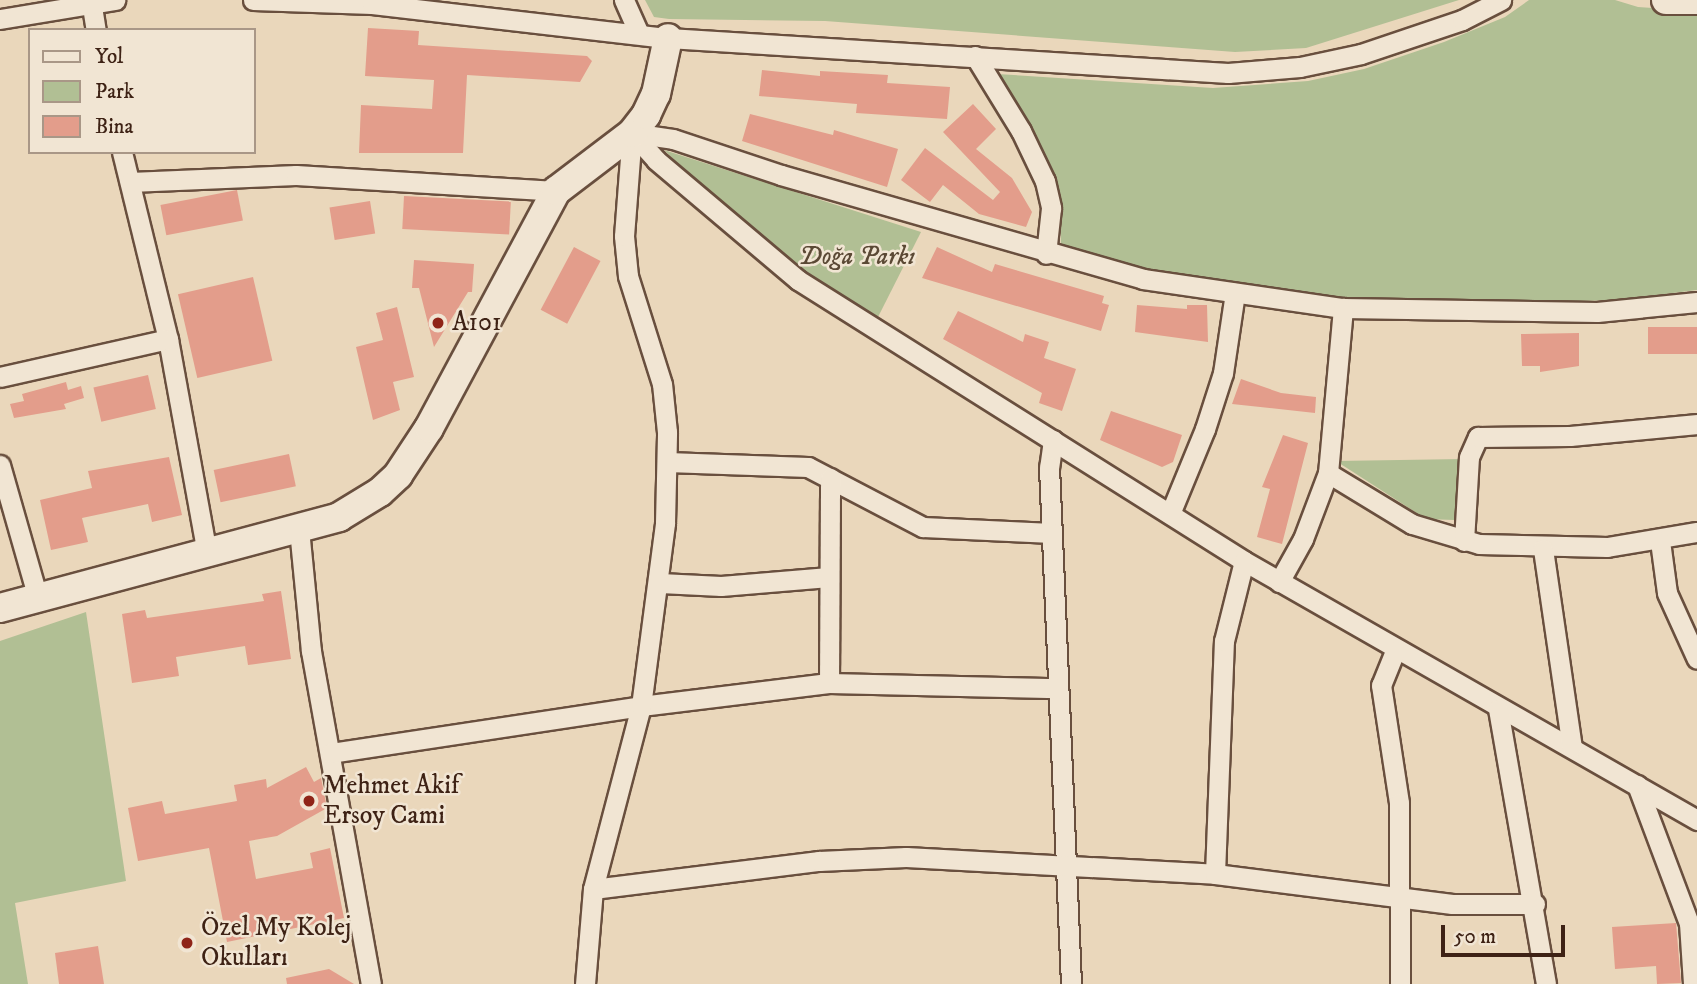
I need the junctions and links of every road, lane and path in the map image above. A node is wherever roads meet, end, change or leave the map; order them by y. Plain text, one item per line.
1 (116, 0) edge
2 (253, 0) edge
3 (624, 0) edge
4 (1501, 0) edge
5 (1666, 0) edge
6 (1697, 0) edge
7 (91, 1) edge
8 (0, 19) edge
9 (96, 28) edge
10 (639, 34) junction
11 (668, 38) junction
12 (975, 56) junction
13 (632, 132) junction
14 (123, 154) edge
15 (130, 182) junction
16 (556, 191) junction
17 (1046, 254) junction
18 (1235, 293) junction
19 (1697, 303) edge
20 (1343, 308) junction
21 (168, 339) junction
22 (0, 377) edge
23 (1697, 424) edge
24 (1053, 440) junction
25 (667, 462) junction
26 (0, 465) edge
27 (1328, 473) junction
28 (830, 478) junction
29 (1170, 514) junction
30 (299, 529) junction
31 (1697, 532) edge
32 (1052, 533) junction
33 (1464, 541) junction
34 (1660, 541) junction
35 (1544, 549) junction
36 (207, 554) junction
37 (1244, 561) junction
38 (829, 577) junction
39 (1279, 582) junction
40 (660, 583) junction
41 (37, 595) junction
42 (0, 608) edge
43 (1395, 651) junction
44 (1697, 659) edge
45 (829, 683) junction
46 (1058, 688) junction
47 (640, 706) junction
48 (1499, 709) junction
49 (1572, 747) junction
50 (331, 752) junction
51 (1637, 785) junction
52 (1697, 820) edge
53 (1065, 866) junction
54 (1215, 874) junction
55 (593, 889) junction
56 (1403, 899) junction
57 (1535, 904) junction
58 (371, 984) edge
59 (585, 984) edge
60 (1071, 984) edge
61 (1401, 984) edge
62 (1546, 984) edge
63 (1693, 984) edge

1 - 7 street
2 - 10 street
3 - 10 street
4 - 12 street
5 - 6 street
7 - 8 street
7 - 9 street
10 - 11 street
11 - 12 street
11 - 13 street
12 - 17 street
13 - 16 street
13 - 17 street
13 - 24 street
13 - 25 street
14 - 15 street
15 - 16 street
15 - 21 street
16 - 30 street
17 - 18 street
18 - 20 street
18 - 29 street
19 - 20 street
20 - 27 street
21 - 22 street
21 - 36 street
23 - 33 street
24 - 29 street
24 - 32 street
25 - 28 street
25 - 40 street
26 - 41 street
27 - 33 street
27 - 39 street
28 - 32 street
28 - 38 street
29 - 37 street
30 - 36 street
30 - 50 street
31 - 34 street
32 - 46 street
33 - 35 street
34 - 35 street
34 - 44 street
35 - 49 street
36 - 41 street
37 - 39 street
37 - 54 street
38 - 40 street
38 - 45 street
39 - 43 street
40 - 47 street
41 - 42 street
43 - 48 street
43 - 56 street
45 - 46 street
45 - 47 street
46 - 53 street
47 - 50 street
47 - 55 street
48 - 49 street
48 - 57 street
49 - 51 street
50 - 58 street
51 - 52 street
51 - 63 street
53 - 54 street
53 - 55 street
53 - 60 street
54 - 56 street
55 - 59 street
56 - 57 street
56 - 61 street
57 - 62 street

